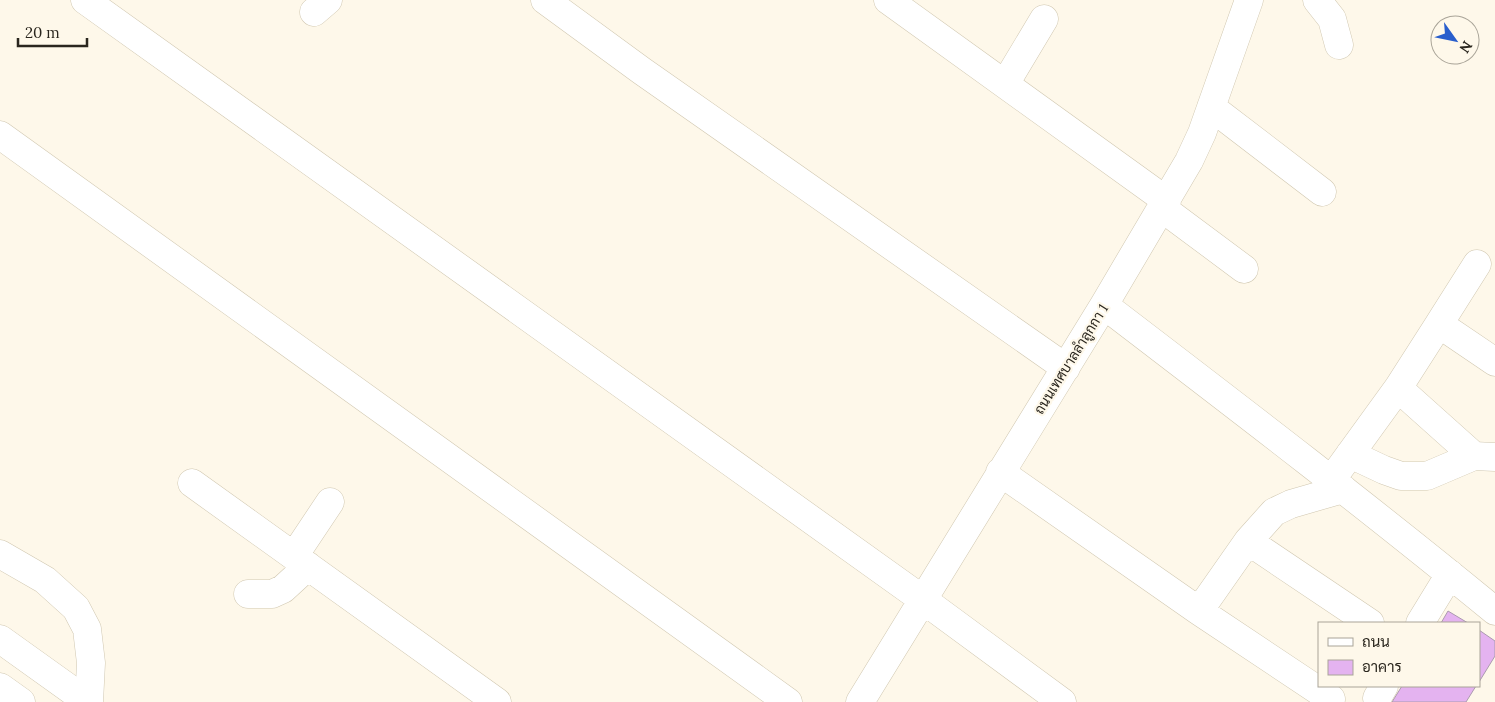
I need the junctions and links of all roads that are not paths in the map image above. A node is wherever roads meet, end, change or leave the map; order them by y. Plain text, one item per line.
1 (85, 0) edge
2 (545, 0) edge
3 (888, 0) edge
4 (1249, 0) edge
5 (1317, 0) edge
6 (1044, 19) dead end
7 (1339, 46) dead end
8 (1005, 84) junction
9 (1211, 107) junction
10 (0, 135) edge
11 (1322, 192) dead end
12 (1165, 204) junction
13 (1477, 264) dead end
14 (1244, 269) dead end
15 (1104, 305) junction
16 (1440, 324) junction
17 (1495, 362) edge
18 (1066, 368) junction
19 (1398, 388) junction
20 (1350, 454) junction
21 (1484, 456) edge
22 (1000, 472) junction
23 (192, 483) dead end
24 (1338, 484) junction
25 (330, 502) dead end
26 (1248, 541) junction
27 (0, 554) edge
28 (301, 561) junction
29 (1450, 574) junction
30 (248, 594) dead end
31 (922, 599) junction
32 (1199, 611) junction
33 (1495, 611) edge
34 (1369, 622) edge
35 (1421, 622) edge
36 (0, 639) edge
37 (1332, 699) dead end
38 (88, 702) edge
39 (497, 702) edge
40 (788, 702) edge
41 (860, 702) edge
42 (1062, 702) edge

1 - 31 street
2 - 18 street
3 - 8 street
4 - 9 street, ถนนเทศบาลลำลูกกา 1
5 - 7 street
6 - 8 street
8 - 12 street
9 - 11 street
9 - 12 street, ถนนเทศบาลลำลูกกา 1
10 - 40 street
12 - 14 street
12 - 15 street, ถนนเทศบาลลำลูกกา 1
13 - 16 street
15 - 18 street, ถนนเทศบาลลำลูกกา 1
15 - 24 street
16 - 17 street
16 - 19 street
18 - 22 street, ถนนเทศบาลลำลูกกา 1
19 - 20 street
19 - 21 street
20 - 21 street
20 - 24 street
22 - 31 street, ถนนเทศบาลลำลูกกา 1
22 - 32 street
23 - 28 street
24 - 26 street
24 - 29 street
25 - 28 street
26 - 32 street
26 - 34 street
27 - 38 street
28 - 30 street
28 - 39 street
29 - 33 street
29 - 35 street
31 - 41 street, ถนนเทศบาลลำลูกกา 1
31 - 42 street
32 - 37 street
36 - 38 street

